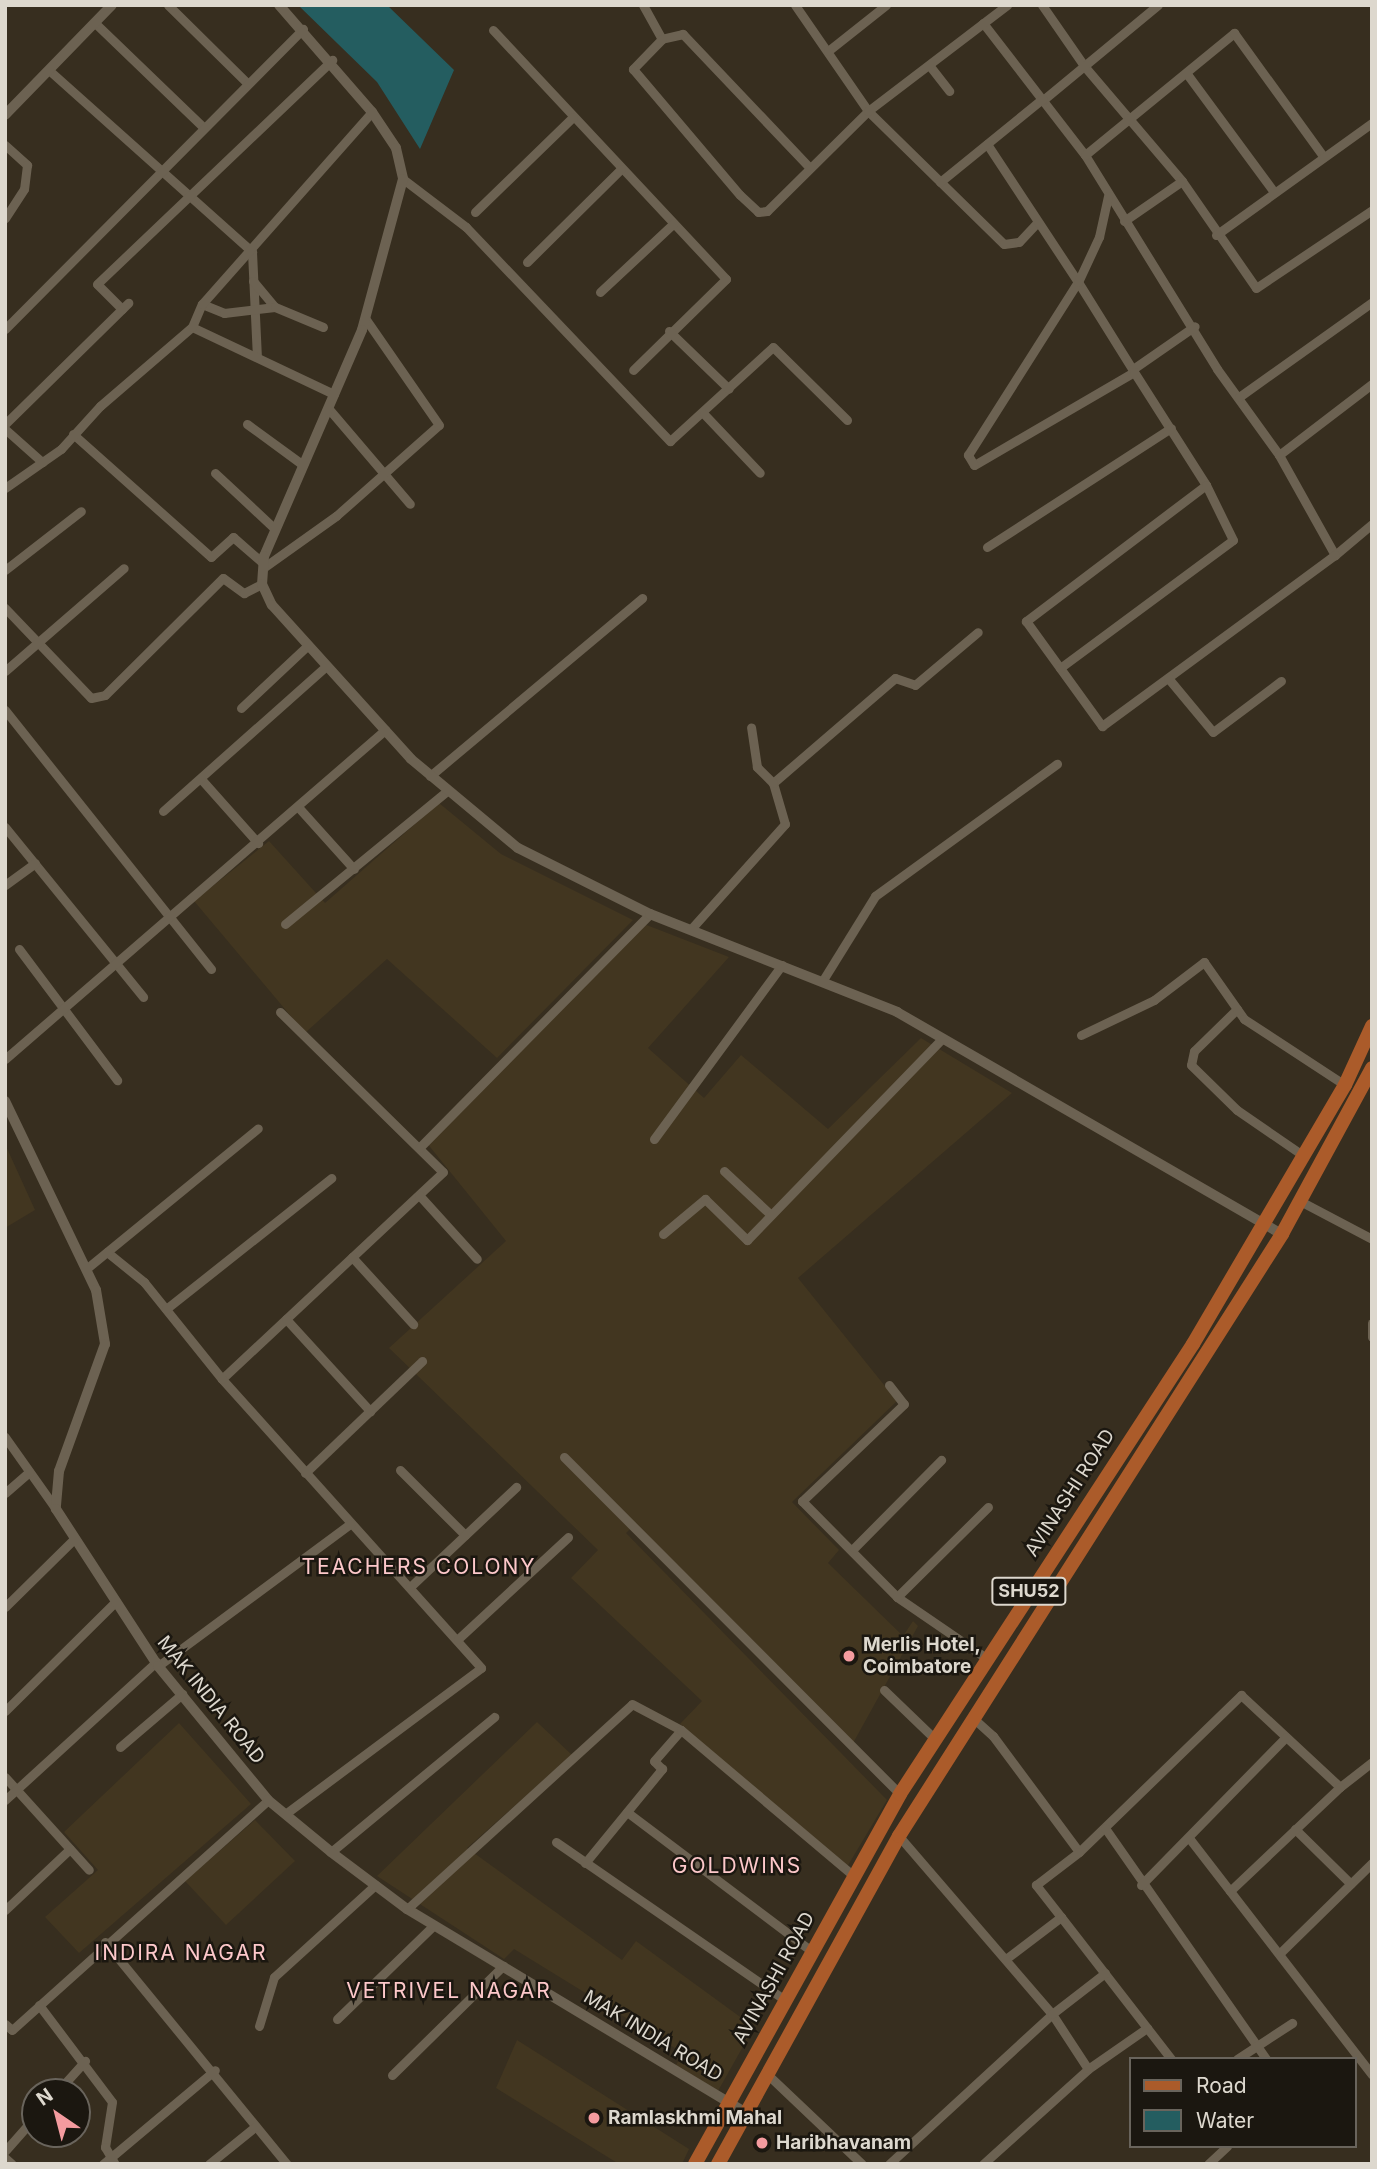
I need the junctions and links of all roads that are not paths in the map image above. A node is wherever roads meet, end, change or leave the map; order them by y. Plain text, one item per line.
1 (112, 5) edge
2 (168, 5) edge
3 (279, 5) edge
4 (643, 5) edge
5 (795, 5) edge
6 (886, 5) edge
7 (1007, 5) edge
8 (1042, 5) edge
9 (1158, 5) edge
10 (95, 23) junction
11 (983, 23) junction
12 (303, 29) junction
13 (493, 30) dead end
14 (662, 39) junction
15 (828, 51) junction
16 (332, 60) junction
17 (929, 65) junction
18 (1085, 67) junction
19 (51, 72) junction
20 (1187, 74) junction
21 (248, 84) junction
22 (949, 91) dead end
23 (1042, 100) junction
24 (868, 111) junction
25 (372, 112) junction
26 (5, 115) edge
27 (573, 117) junction
28 (1135, 119) junction
29 (1371, 124) edge
30 (204, 128) junction
31 (986, 144) junction
32 (5, 145) edge
33 (1086, 155) junction
34 (1323, 156) junction
35 (810, 168) junction
36 (621, 170) junction
37 (159, 173) junction
38 (403, 179) junction
39 (1182, 181) junction
40 (940, 182) junction
41 (1274, 192) junction
42 (1108, 196) junction
43 (188, 198) junction
44 (1372, 210) edge
45 (475, 212) dead end
46 (5, 218) edge
47 (1124, 221) junction
48 (673, 224) junction
49 (1036, 224) junction
50 (1216, 235) junction
51 (252, 252) junction
52 (527, 262) dead end
53 (253, 281) junction
54 (1078, 282) junction
55 (600, 292) dead end
56 (1372, 302) edge
57 (202, 304) junction
58 (275, 307) junction
59 (254, 309) junction
60 (365, 318) junction
61 (1195, 326) junction
62 (192, 327) junction
63 (323, 327) dead end
64 (5, 328) edge
65 (669, 331) junction
66 (257, 358) junction
67 (633, 370) dead end
68 (1133, 371) junction
69 (1372, 384) edge
70 (729, 389) junction
71 (334, 394) junction
72 (1239, 397) junction
73 (328, 408) junction
74 (704, 414) junction
75 (846, 420) dead end
76 (247, 424) dead end
77 (5, 426) edge
78 (1171, 428) junction
79 (73, 434) junction
80 (1279, 455) junction
81 (42, 462) junction
82 (303, 465) junction
83 (215, 473) dead end
84 (760, 473) dead end
85 (384, 474) junction
86 (1206, 485) junction
87 (5, 488) edge
88 (410, 504) dead end
89 (81, 511) dead end
90 (1372, 524) edge
91 (275, 529) junction
92 (987, 547) dead end
93 (1335, 555) junction
94 (263, 566) junction
95 (124, 568) dead end
96 (5, 570) edge
97 (262, 583) junction
98 (642, 598) dead end
99 (5, 608) edge
100 (978, 632) dead end
101 (40, 643) junction
102 (307, 646) junction
103 (325, 667) junction
104 (1059, 668) junction
105 (5, 671) edge
106 (1168, 678) junction
107 (1281, 681) dead end
108 (241, 708) dead end
109 (5, 710) edge
110 (751, 727) dead end
111 (385, 730) junction
112 (1057, 764) dead end
113 (430, 776) junction
114 (201, 779) junction
115 (773, 783) junction
116 (447, 791) junction
117 (299, 808) junction
118 (163, 811) dead end
119 (5, 827) edge
120 (258, 843) junction
121 (36, 863) junction
122 (354, 869) junction
123 (5, 884) edge
124 (650, 914) junction
125 (171, 918) junction
126 (285, 924) dead end
127 (691, 929) junction
128 (19, 949) dead end
129 (117, 965) junction
130 (782, 965) junction
131 (211, 969) dead end
132 (822, 980) junction
133 (143, 997) dead end
134 (64, 1009) junction
135 (1237, 1009) junction
136 (280, 1013) dead end
137 (1372, 1026) edge
138 (1082, 1035) dead end
139 (943, 1038) junction
140 (5, 1059) edge
141 (1372, 1068) edge
142 (117, 1080) dead end
143 (1345, 1086) junction
144 (1368, 1090) edge
145 (5, 1101) edge
146 (258, 1128) dead end
147 (654, 1139) dead end
148 (419, 1148) junction
149 (1304, 1156) junction
150 (724, 1171) dead end
151 (331, 1178) dead end
152 (419, 1195) junction
153 (1300, 1201) junction
154 (771, 1215) junction
155 (1266, 1225) junction
156 (663, 1234) dead end
157 (1282, 1234) junction
158 (1372, 1240) edge
159 (107, 1252) junction
160 (352, 1257) junction
161 (477, 1259) dead end
162 (86, 1269) junction
163 (166, 1309) junction
164 (286, 1319) junction
165 (1372, 1323) edge
166 (413, 1324) dead end
167 (1372, 1337) edge
168 (422, 1361) dead end
169 (222, 1379) junction
170 (889, 1385) dead end
171 (370, 1411) junction
172 (5, 1437) edge
173 (564, 1457) dead end
174 (941, 1460) dead end
175 (400, 1470) dead end
176 (29, 1472) junction
177 (305, 1473) junction
178 (516, 1487) dead end
179 (5, 1493) edge
180 (988, 1507) dead end
181 (56, 1508) junction
182 (350, 1524) junction
183 (465, 1535) junction
184 (568, 1537) dead end
185 (75, 1538) junction
186 (853, 1548) junction
187 (410, 1587) junction
188 (897, 1597) junction
189 (116, 1601) junction
190 (5, 1607) edge
191 (458, 1639) junction
192 (986, 1658) junction
193 (157, 1664) junction
194 (884, 1690) dead end
195 (183, 1694) junction
196 (5, 1712) edge
197 (494, 1717) dead end
198 (973, 1718) junction
199 (681, 1730) junction
200 (1286, 1737) junction
201 (934, 1739) junction
202 (120, 1747) dead end
203 (1372, 1762) edge
204 (5, 1776) edge
205 (1340, 1787) junction
206 (17, 1789) junction
207 (900, 1794) junction
208 (5, 1800) edge
209 (268, 1800) junction
210 (627, 1812) junction
211 (285, 1814) junction
212 (1105, 1828) junction
213 (1295, 1829) junction
214 (899, 1836) junction
215 (1189, 1838) junction
216 (556, 1842) dead end
217 (71, 1849) junction
218 (331, 1852) junction
219 (1079, 1852) junction
220 (585, 1863) junction
221 (1372, 1863) edge
222 (89, 1870) dead end
223 (854, 1876) junction
224 (1351, 1884) junction
225 (375, 1885) junction
226 (1141, 1885) junction
227 (1230, 1891) junction
228 (407, 1909) junction
229 (5, 1910) edge
230 (1061, 1917) junction
231 (434, 1925) junction
232 (105, 1942) junction
233 (810, 1950) junction
234 (1280, 1953) junction
235 (1007, 1958) junction
236 (503, 1966) junction
237 (1105, 1973) junction
238 (785, 2000) junction
239 (39, 2005) junction
240 (1052, 2014) junction
241 (338, 2019) dead end
242 (1292, 2023) dead end
243 (5, 2024) edge
244 (259, 2026) dead end
245 (1147, 2028) junction
246 (1259, 2044) junction
247 (1169, 2057) edge
248 (1240, 2057) edge
249 (1265, 2057) edge
250 (85, 2061) junction
251 (1088, 2069) junction
252 (215, 2070) junction
253 (764, 2071) junction
254 (392, 2075) dead end
255 (1372, 2075) edge
256 (70, 2078) edge
257 (727, 2101) junction
258 (745, 2112) junction
259 (256, 2126) junction
260 (21, 2133) edge
261 (1225, 2148) edge
262 (5, 2151) edge
263 (5, 2158) edge
264 (109, 2161) edge
265 (12, 2164) edge
266 (209, 2164) edge
267 (287, 2164) edge
268 (695, 2164) edge
269 (718, 2164) edge
270 (862, 2164) edge
271 (889, 2164) edge
272 (983, 2164) edge
273 (1208, 2164) edge

1 - 10 street
2 - 21 street
3 - 12 street
4 - 14 street
5 - 15 street
6 - 15 street
7 - 11 street
8 - 18 street
9 - 18 street
10 - 19 street
10 - 30 street
11 - 17 street
11 - 23 street
12 - 16 street
12 - 21 street
13 - 27 street
14 - 35 street
14 - 35 street
15 - 24 street
16 - 25 street
16 - 43 street
17 - 22 street
17 - 24 street
18 - 23 street
18 - 28 street
19 - 26 street
19 - 37 street
20 - 28 street
20 - 34 street
20 - 41 street
21 - 30 street
23 - 31 street
23 - 33 street
24 - 35 street
24 - 40 street
25 - 38 street
25 - 51 street
27 - 36 street
27 - 45 street
28 - 33 street
28 - 39 street
29 - 34 street
30 - 37 street
31 - 40 street
31 - 49 street
32 - 46 street
33 - 42 street
34 - 41 street
36 - 48 street
36 - 52 street
37 - 43 street
37 - 64 street
38 - 60 street
38 - 74 street
39 - 47 street
39 - 50 street
40 - 49 street
41 - 50 street
42 - 47 street
42 - 54 street
43 - 51 street
43 - 77 street
44 - 50 street
47 - 61 street
48 - 55 street
48 - 65 street
49 - 54 street
51 - 53 street
51 - 57 street
53 - 58 street
53 - 59 street
54 - 68 street
54 - 68 street
56 - 72 street
57 - 59 street
57 - 62 street
58 - 59 street
58 - 63 street
59 - 66 street
60 - 71 street
60 - 85 street
61 - 68 street
61 - 72 street
62 - 66 street
62 - 79 street
65 - 67 street
65 - 70 street
66 - 71 street
68 - 78 street
69 - 80 street
70 - 74 street
70 - 75 street
71 - 73 street
72 - 80 street
73 - 82 street
73 - 85 street
74 - 84 street
76 - 82 street
77 - 81 street
78 - 86 street
78 - 92 street
79 - 81 street
79 - 94 street
80 - 93 street
81 - 87 street
82 - 91 street
83 - 91 street
85 - 88 street
85 - 94 street
86 - 104 street
86 - 104 street
89 - 96 street
90 - 93 street
91 - 94 street
93 - 106 street
94 - 97 street
95 - 101 street
97 - 101 street
97 - 102 street
98 - 113 street
99 - 101 street
100 - 115 street
101 - 105 street
102 - 103 street
102 - 108 street
103 - 111 street
103 - 114 street
104 - 106 street
106 - 107 street
109 - 125 street
110 - 115 street
111 - 113 street
111 - 117 street
112 - 132 street
113 - 116 street
114 - 118 street
114 - 120 street
115 - 127 street
116 - 122 street
116 - 124 street
117 - 120 street
117 - 122 street
119 - 121 street
120 - 125 street
121 - 123 street
121 - 129 street
122 - 126 street
124 - 127 street
124 - 148 street
125 - 129 street
125 - 131 street
127 - 130 street
128 - 134 street
129 - 133 street
129 - 134 street
130 - 132 street
130 - 147 street
132 - 139 street
134 - 140 street
134 - 142 street
135 - 138 street
135 - 143 street
135 - 149 street
136 - 148 street
137 - 143 main road, AVINASHI ROAD / SHU52
139 - 154 street
139 - 155 street
141 - 144 main road, AVINASHI ROAD / SHU52
143 - 149 main road, AVINASHI ROAD / SHU52
144 - 153 main road, AVINASHI ROAD / SHU52
145 - 162 street
146 - 159 street
148 - 152 street
149 - 155 main road, AVINASHI ROAD / SHU52
150 - 154 street
151 - 163 street
152 - 160 street
152 - 161 street
153 - 157 main road, AVINASHI ROAD / SHU52
153 - 158 street
154 - 156 street
155 - 157 street
155 - 192 main road, AVINASHI ROAD / SHU52
157 - 198 main road, AVINASHI ROAD / SHU52
159 - 162 street
159 - 163 street
160 - 164 street
160 - 166 street
162 - 181 street
163 - 169 street
164 - 169 street
164 - 171 street
165 - 167 street
168 - 171 street
169 - 177 street
170 - 186 street
171 - 177 street
172 - 176 street
173 - 207 street
174 - 186 street
175 - 183 street
176 - 179 street
176 - 181 street
177 - 182 street
178 - 183 street
180 - 188 street
181 - 185 street, MAK INDIA ROAD
182 - 187 street
182 - 193 street
183 - 187 street
184 - 191 street
185 - 189 street, MAK INDIA ROAD
185 - 190 street
186 - 188 street
187 - 191 street
188 - 192 street
189 - 193 street, MAK INDIA ROAD
189 - 196 street
191 - 211 street
192 - 201 main road, AVINASHI ROAD / SHU52
193 - 195 street, MAK INDIA ROAD
193 - 206 street
194 - 201 street
195 - 202 street
195 - 209 street, MAK INDIA ROAD
197 - 218 street
198 - 214 main road, AVINASHI ROAD / SHU52
198 - 219 street
199 - 210 street
199 - 223 street
199 - 228 street
200 - 205 street
200 - 212 street
200 - 215 street
201 - 207 main road, AVINASHI ROAD / SHU52
203 - 205 street
204 - 206 street
205 - 213 street
206 - 208 street
206 - 217 street
207 - 223 main road, AVINASHI ROAD / SHU52
209 - 211 street, MAK INDIA ROAD
209 - 232 street
210 - 220 street
210 - 233 street
211 - 218 street, MAK INDIA ROAD
212 - 219 street
212 - 226 street
213 - 224 street
213 - 227 street
214 - 235 street
214 - 253 main road, AVINASHI ROAD / SHU52
215 - 226 street
215 - 227 street
216 - 220 street
217 - 222 street
217 - 229 street
218 - 225 street, MAK INDIA ROAD
219 - 230 street
220 - 238 street
221 - 224 street
223 - 233 main road, AVINASHI ROAD / SHU52
224 - 234 street
225 - 228 street, MAK INDIA ROAD
225 - 244 street
226 - 246 street
227 - 234 street
228 - 231 street, MAK INDIA ROAD
230 - 235 street
230 - 237 street
231 - 236 street, MAK INDIA ROAD
231 - 241 street
232 - 239 street
232 - 252 street
233 - 238 main road, AVINASHI ROAD / SHU52
234 - 255 street
235 - 240 street
236 - 254 street
236 - 257 street, MAK INDIA ROAD
237 - 240 street
237 - 245 street
238 - 257 main road, AVINASHI ROAD / SHU52
239 - 243 street
239 - 250 street
240 - 251 street
240 - 271 street
242 - 246 street
245 - 247 street
245 - 251 street
246 - 248 street
246 - 249 street
250 - 256 street
250 - 264 street
251 - 272 street
252 - 259 street
252 - 264 street
253 - 258 main road, AVINASHI ROAD / SHU52
253 - 270 street
257 - 258 street, MAK INDIA ROAD
257 - 268 main road, AVINASHI ROAD / SHU52
258 - 269 main road, AVINASHI ROAD / SHU52
259 - 266 street
259 - 267 street
260 - 262 street
261 - 273 street
263 - 265 street

